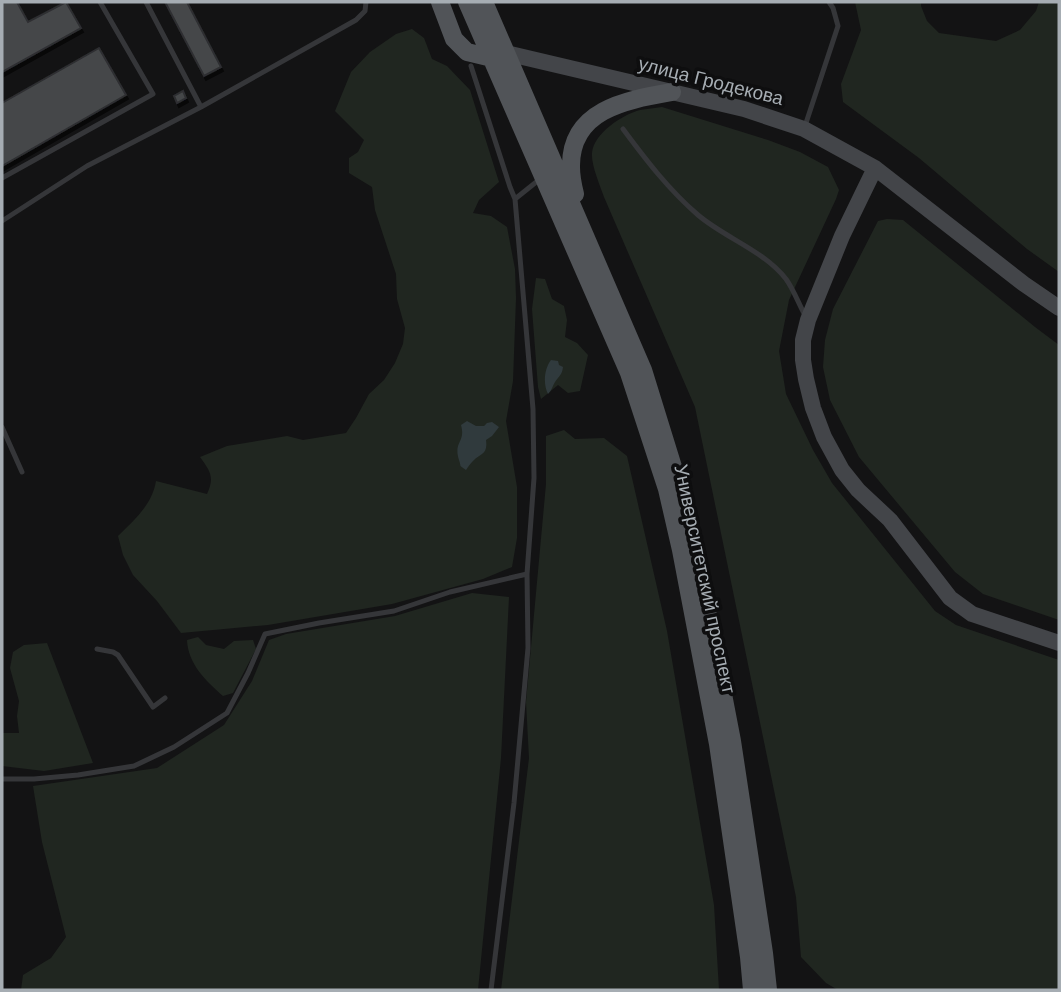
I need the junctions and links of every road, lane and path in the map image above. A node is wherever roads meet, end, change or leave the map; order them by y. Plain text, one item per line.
1 (100, 2) edge
2 (146, 2) edge
3 (366, 2) edge
4 (440, 2) edge
5 (467, 2) edge
6 (484, 2) edge
7 (829, 2) edge
8 (499, 56) junction
9 (471, 66) dead end
10 (672, 92) junction
11 (201, 107) junction
12 (623, 129) dead end
13 (804, 129) junction
14 (875, 168) junction
15 (544, 176) junction
16 (2, 178) edge
17 (515, 199) junction
18 (2, 221) edge
19 (580, 225) junction
20 (1059, 308) edge
21 (808, 320) junction
22 (2, 427) edge
23 (22, 472) dead end
24 (527, 574) junction
25 (1059, 643) edge
26 (97, 649) dead end
27 (164, 698) dead end
28 (725, 743) junction
29 (2, 779) edge
30 (491, 990) edge
31 (752, 990) edge
32 (768, 990) edge

1 - 16 lane
2 - 11 lane
3 - 11 lane
4 - 8 main road
5 - 8 main road, Университетский проспект
6 - 8 main road, Университетский проспект
7 - 13 lane
8 - 10 main road, улица Гродекова
8 - 15 main road, Университетский проспект
8 - 19 main road, Университетский проспект
9 - 17 lane
10 - 13 main road, улица Гродекова
10 - 19 main road
11 - 18 lane
12 - 21 lane
13 - 14 main road, улица Гродекова
14 - 20 main road, улица Гродекова
14 - 21 main road
15 - 17 lane
15 - 28 main road, Университетский проспект
17 - 24 lane
19 - 28 main road, Университетский проспект
21 - 25 main road
22 - 23 lane
24 - 29 lane
24 - 30 lane
26 - 27 lane
28 - 31 main road, Университетский проспект
28 - 32 main road, Университетский проспект

